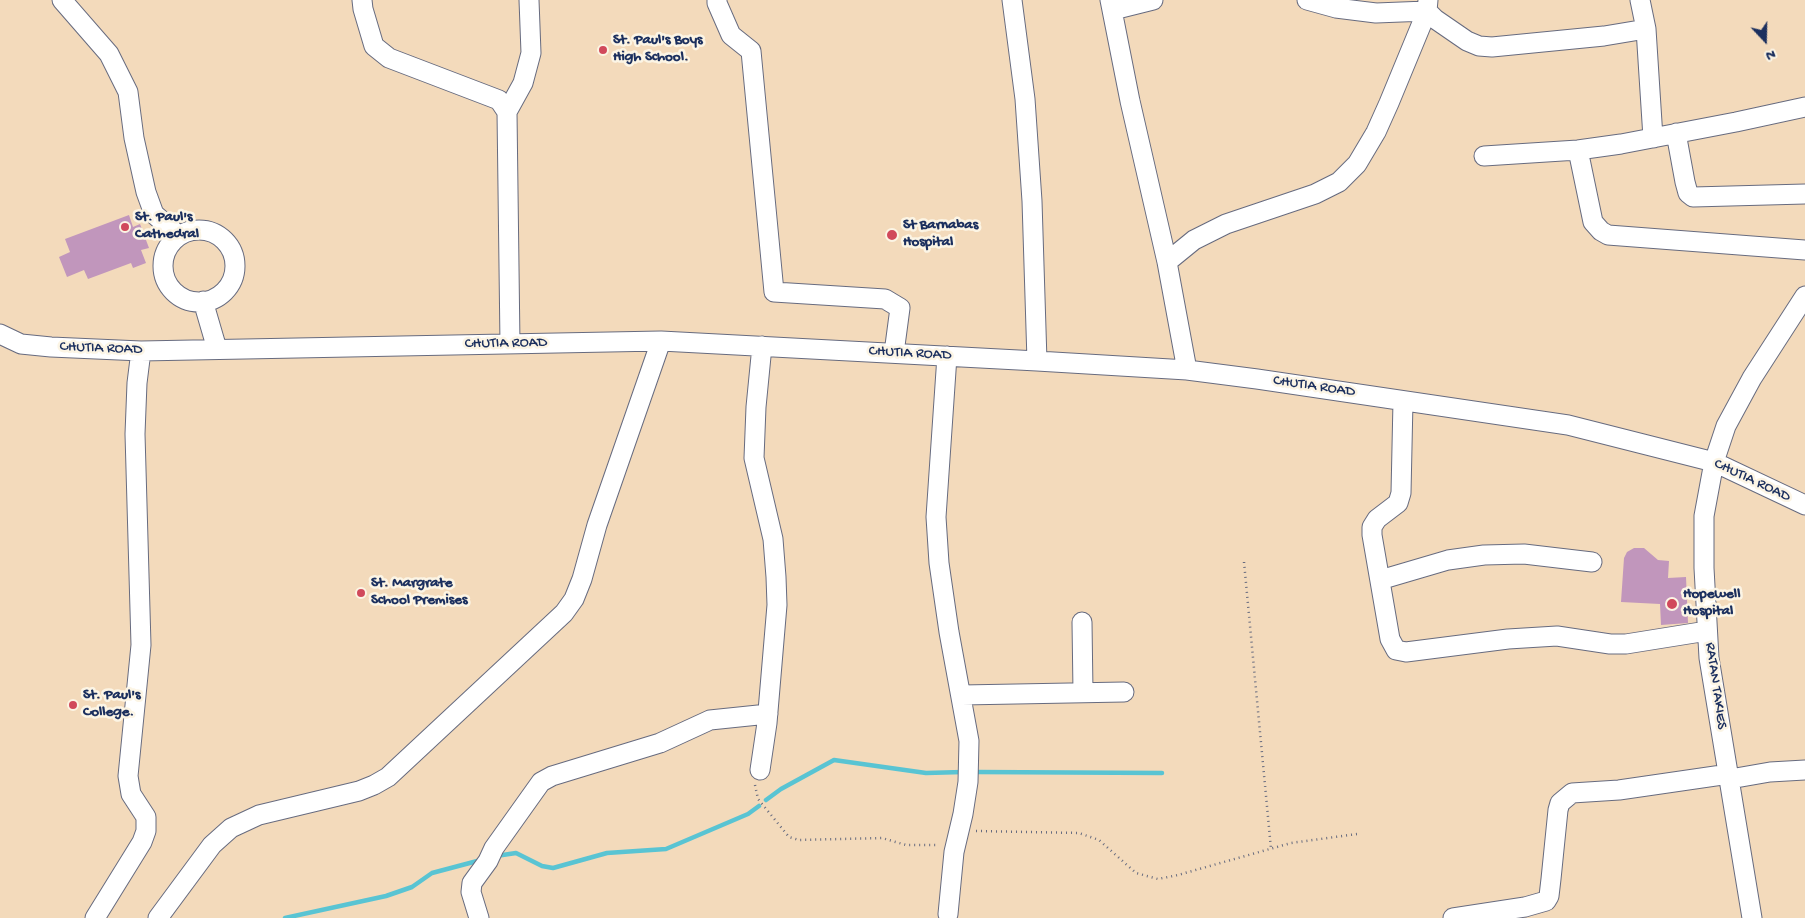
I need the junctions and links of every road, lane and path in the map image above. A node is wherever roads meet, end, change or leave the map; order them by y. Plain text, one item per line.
1 (62, 0) edge
2 (362, 0) edge
3 (529, 0) edge
4 (717, 0) edge
5 (1012, 0) edge
6 (1153, 0) edge
7 (1307, 0) edge
8 (1640, 0) edge
9 (1112, 5) edge
10 (1428, 5) edge
11 (1646, 29) junction
12 (1805, 107) edge
13 (507, 112) junction
14 (1676, 134) junction
15 (1654, 138) junction
16 (1578, 150) junction
17 (1484, 156) dead end
18 (1805, 194) edge
19 (179, 236) junction
20 (1805, 250) edge
21 (1167, 262) junction
22 (1805, 296) edge
23 (203, 301) junction
24 (0, 334) edge
25 (661, 341) junction
26 (510, 344) junction
27 (762, 346) junction
28 (217, 349) junction
29 (141, 351) junction
30 (894, 353) junction
31 (947, 356) junction
32 (1037, 361) junction
33 (1187, 370) junction
34 (1403, 401) junction
35 (1714, 462) junction
36 (1805, 505) edge
37 (1244, 562) dead end
38 (1592, 562) dead end
39 (1380, 580) junction
40 (1082, 622) dead end
41 (1707, 631) junction
42 (1083, 692) junction
43 (1124, 692) dead end
44 (962, 695) junction
45 (768, 714) junction
46 (760, 770) joint
47 (1805, 770) edge
48 (1730, 776) junction
49 (1357, 834) dead end
50 (958, 838) junction
51 (1271, 849) junction
52 (948, 914) dead end
53 (95, 918) edge
54 (158, 918) edge
55 (479, 918) edge
56 (1453, 918) edge
57 (1752, 918) edge

1 - 19 street
2 - 13 street
3 - 13 street
4 - 30 street
5 - 32 street
6 - 9 street
7 - 10 street
8 - 11 street
9 - 21 street
10 - 11 street
10 - 21 street
11 - 15 street
12 - 14 street
13 - 26 street
14 - 15 street
14 - 18 street
15 - 16 street
16 - 17 street
16 - 20 street
19 - 23 street
19 - 23 street
21 - 33 street
22 - 35 street, RATAN TAKIES
23 - 28 street
24 - 29 street, CHUTIA ROAD
25 - 26 street, CHUTIA ROAD
25 - 27 street, CHUTIA ROAD
25 - 54 street
26 - 28 street, CHUTIA ROAD
27 - 30 street, CHUTIA ROAD
27 - 45 street
28 - 29 street, CHUTIA ROAD
29 - 53 street
30 - 31 street, CHUTIA ROAD
31 - 32 street, CHUTIA ROAD
31 - 44 street
32 - 33 street, CHUTIA ROAD
33 - 34 street, CHUTIA ROAD
34 - 35 street, CHUTIA ROAD
34 - 39 street
35 - 36 street, CHUTIA ROAD
35 - 41 street, RATAN TAKIES
37 - 51 path
38 - 39 street
39 - 41 street
40 - 42 street
41 - 48 street, RATAN TAKIES
42 - 43 street
42 - 44 street
44 - 50 street
45 - 46 street
45 - 55 street
46 - 50 path
47 - 48 street
48 - 56 street
48 - 57 street, RATAN TAKIES
49 - 51 path
50 - 51 path
50 - 52 street

